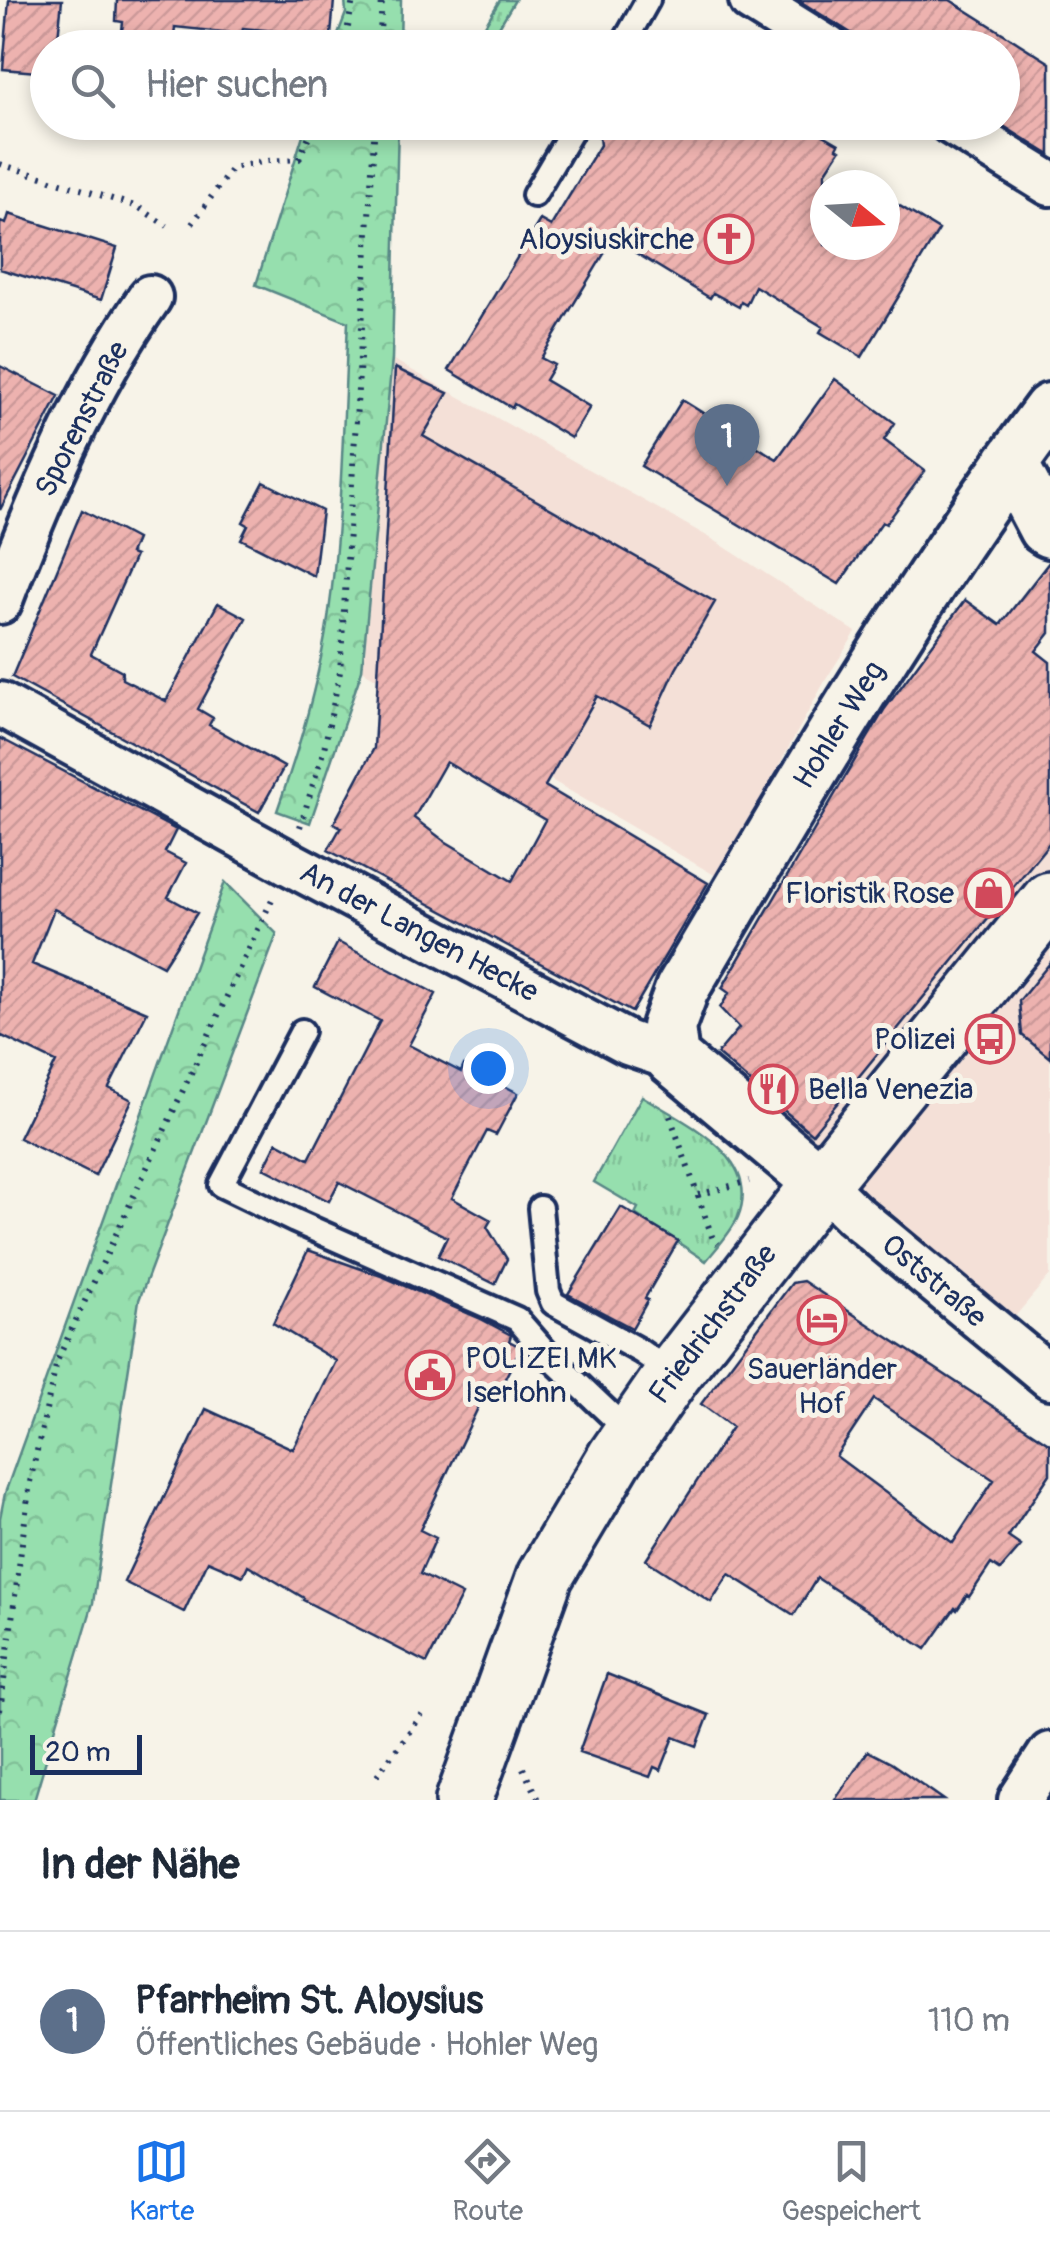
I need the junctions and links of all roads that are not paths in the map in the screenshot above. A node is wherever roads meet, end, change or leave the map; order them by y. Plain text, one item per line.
1 (648, 0) edge
2 (751, 0) edge
3 (631, 30) edge
4 (799, 30) edge
5 (566, 140) edge
6 (979, 140) edge
7 (1050, 184) edge
8 (534, 194) dead end
9 (150, 297) dead end
10 (1050, 410) edge
11 (1031, 473) edge
12 (1050, 531) edge
13 (0, 602) edge
14 (0, 704) edge
15 (1050, 900) edge
16 (302, 1031) dead end
17 (672, 1058) junction
18 (821, 1182) junction
19 (540, 1208) dead end
20 (673, 1374) junction
21 (1050, 1378) edge
22 (631, 1434) junction
23 (1050, 1754) edge
24 (464, 1800) edge
25 (1020, 1800) edge

1 - 3 lane
2 - 4 street
5 - 8 lane
6 - 7 street
9 - 13 street, Sporenstraße
10 - 11 street, Hohler Weg
11 - 12 street
11 - 17 street, Hohler Weg
14 - 17 street, An der Langen Hecke
15 - 18 main road, Friedrichstraße
16 - 22 lane
17 - 18 street, An der Langen Hecke
18 - 20 main road, Friedrichstraße
18 - 21 street, Oststraße
19 - 20 lane
20 - 22 main road, Friedrichstraße
22 - 24 main road, Friedrichstraße
23 - 25 street

